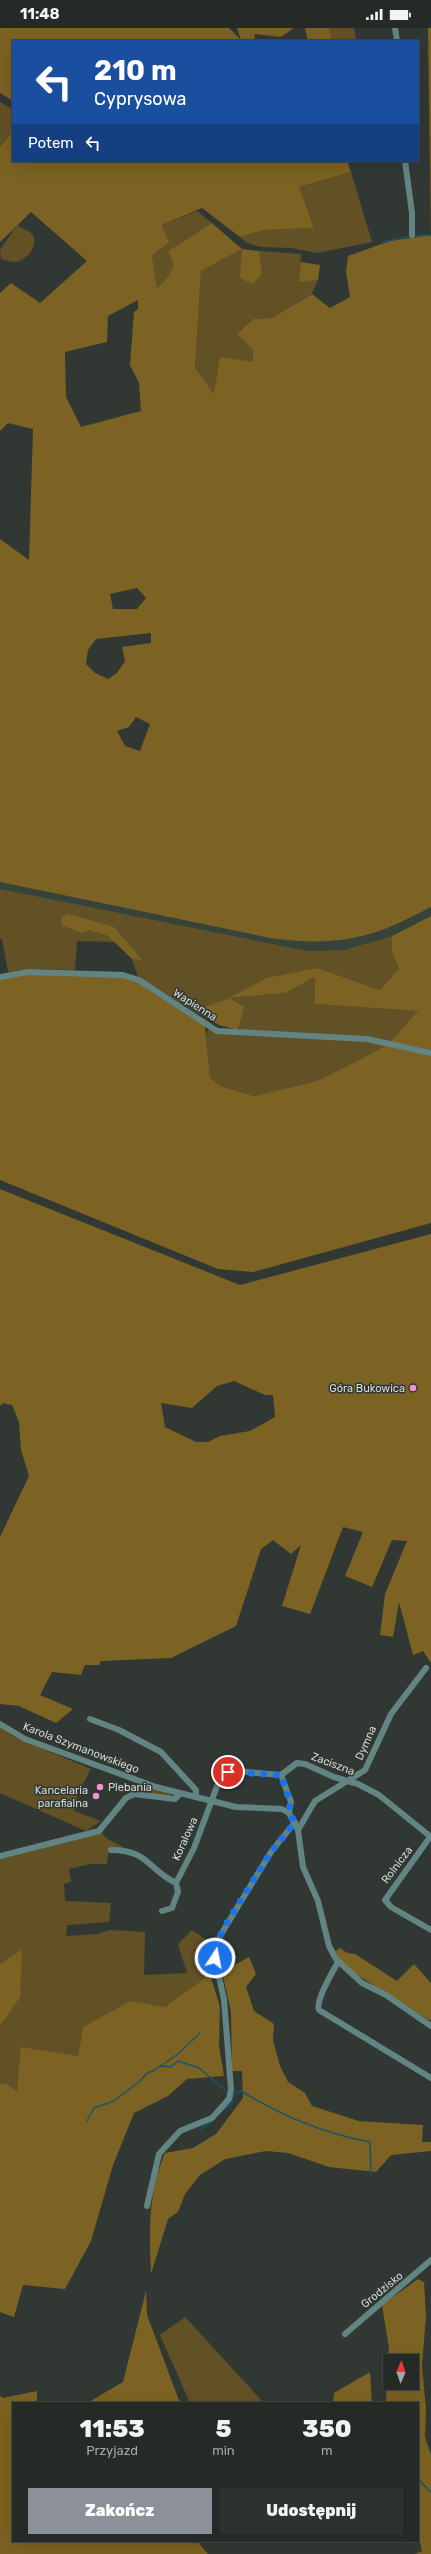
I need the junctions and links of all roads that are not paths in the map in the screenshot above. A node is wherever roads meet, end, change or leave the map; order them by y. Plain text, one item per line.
1 (395, 28) edge
2 (397, 40) edge
3 (405, 162) edge
4 (412, 235) dead end
5 (0, 977) edge
6 (431, 1053) edge
7 (426, 1668) dead end
8 (90, 1719) dead end
9 (0, 1724) edge
10 (281, 1775) junction
11 (347, 1781) junction
12 (180, 1794) junction
13 (196, 1797) junction
14 (211, 1801) junction
15 (289, 1813) junction
16 (295, 1822) junction
17 (298, 1830) junction
18 (431, 1837) edge
19 (111, 1850) dead end
20 (0, 1856) edge
21 (176, 1883) junction
22 (162, 1912) dead end
23 (431, 1930) edge
24 (338, 1962) junction
25 (431, 2026) edge
26 (431, 2078) edge
27 (147, 2206) dead end
28 (431, 2260) edge
29 (345, 2334) dead end

1 - 2 street
3 - 4 street
5 - 6 street, Wapienna
7 - 11 street, Dymna
8 - 13 street
9 - 12 street, Karola Szymanowskiego
10 - 11 street, Zaciszna
10 - 14 street
10 - 15 street
11 - 17 street, Dymna
11 - 18 street, Zaciszna
12 - 13 street, Karola Szymanowskiego
12 - 20 street
13 - 14 street, Karola Szymanowskiego
14 - 15 street, Karola Szymanowskiego
14 - 21 street, Koralowa
15 - 16 street
16 - 17 street
16 - 27 street
17 - 24 street
18 - 23 street, Rolnicza
19 - 21 street
21 - 22 street, Koralowa
24 - 25 street
24 - 26 street
28 - 29 street, Grodzisko

